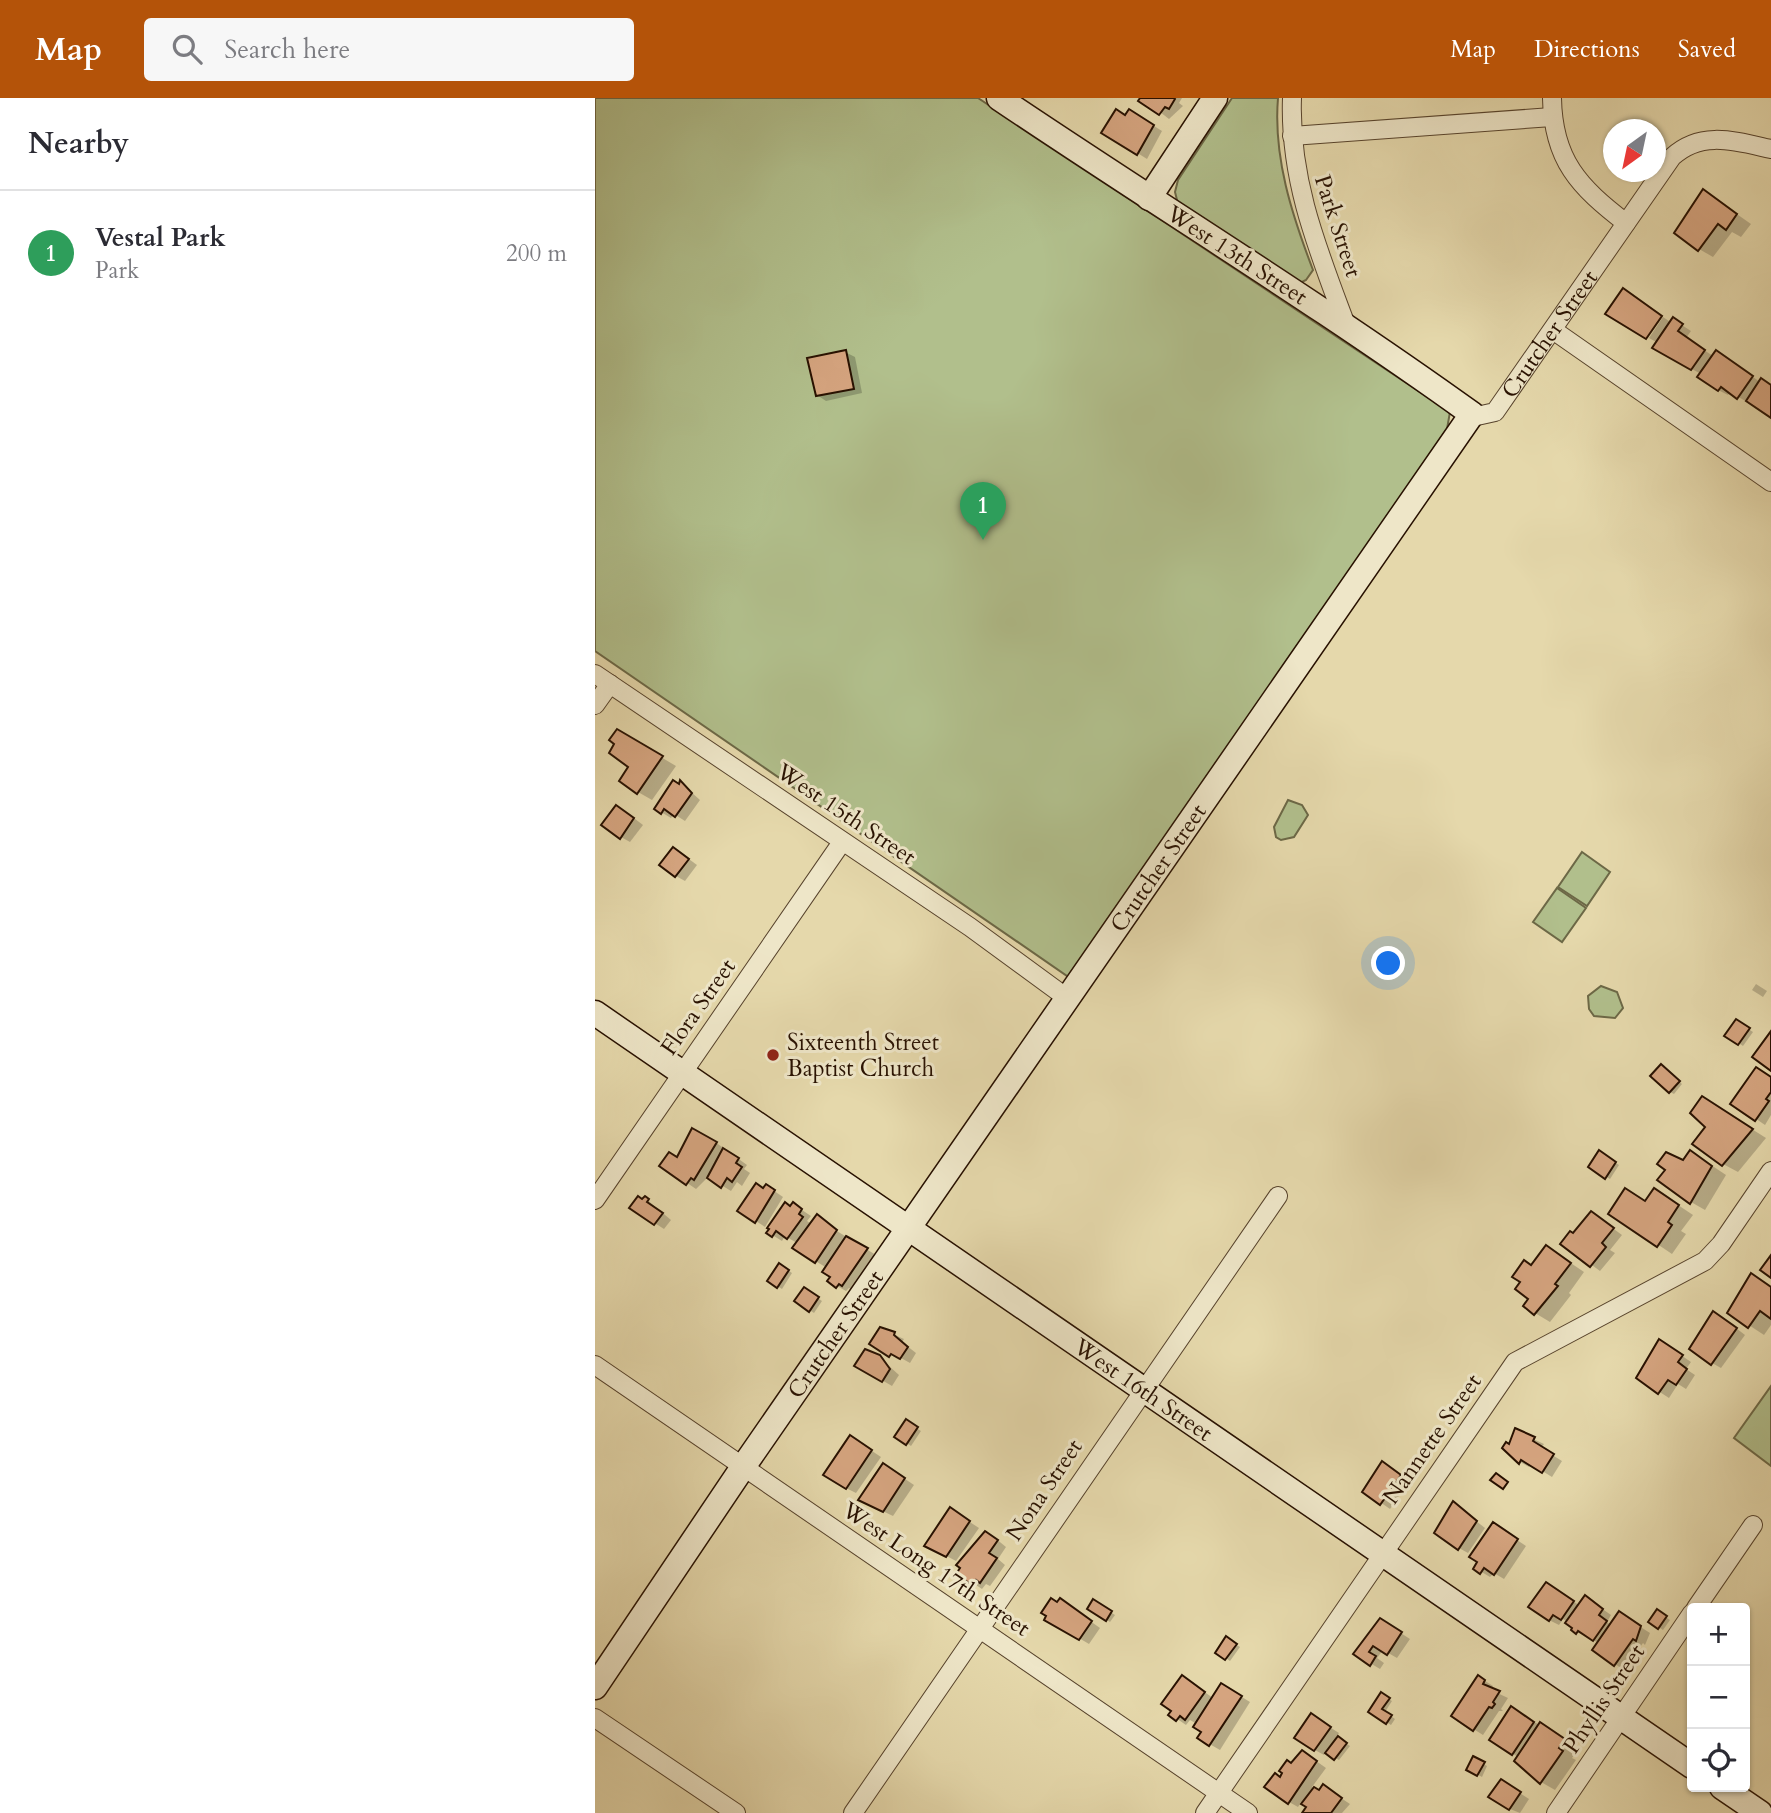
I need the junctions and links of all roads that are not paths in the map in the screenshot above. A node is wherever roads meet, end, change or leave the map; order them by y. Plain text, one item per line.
1 (999, 98) edge
2 (1215, 98) edge
3 (1292, 98) edge
4 (1552, 98) edge
5 (1552, 117) junction
6 (1292, 136) junction
7 (1771, 149) edge
8 (1149, 198) junction
9 (1626, 223) junction
10 (1346, 325) junction
11 (1553, 330) junction
12 (1472, 414) junction
13 (1771, 482) edge
14 (603, 679) edge
15 (595, 705) edge
16 (842, 842) junction
17 (1067, 998) junction
18 (595, 1013) edge
19 (683, 1073) junction
20 (1771, 1171) edge
21 (1278, 1196) dead end
22 (595, 1200) edge
23 (908, 1228) junction
24 (595, 1365) edge
25 (1143, 1388) junction
26 (743, 1467) junction
27 (1753, 1525) dead end
28 (1383, 1553) junction
29 (1699, 1603) edge
30 (1687, 1620) edge
31 (979, 1628) junction
32 (595, 1687) edge
33 (1622, 1716) junction
34 (595, 1718) edge
35 (1687, 1762) edge
36 (1729, 1792) edge
37 (1219, 1793) junction
38 (736, 1813) edge
39 (853, 1813) edge
40 (1205, 1813) edge
41 (1248, 1813) edge
42 (1556, 1813) edge
43 (1760, 1813) edge

1 - 8 street, West 13th Street
2 - 8 street
3 - 6 street, Park Street
4 - 5 street
5 - 6 street
5 - 9 street
6 - 10 street, Park Street
7 - 9 street, Crutcher Street
8 - 10 street, West 13th Street
9 - 11 street, Crutcher Street
10 - 12 street, West 13th Street
11 - 12 street, Crutcher Street
11 - 13 street
12 - 17 street, Crutcher Street
14 - 15 street
14 - 16 street, West 15th Street
16 - 17 street, West 15th Street
16 - 19 street, Flora Street
17 - 23 street, Crutcher Street
18 - 19 street, West 16th Street
19 - 22 street, Flora Street
19 - 23 street, West 16th Street
20 - 28 street, Nannette Street
21 - 25 street, Nona Street
23 - 25 street, West 16th Street
23 - 26 street, Crutcher Street
24 - 26 street, West Long 17th Street
25 - 28 street, West 16th Street
25 - 31 street, Nona Street
26 - 31 street, West Long 17th Street
26 - 32 street, Crutcher Street
27 - 29 street
28 - 33 street, West 16th Street
28 - 37 street, Nannette Street
30 - 33 street, Phyllis Street
31 - 37 street, West Long 17th Street
31 - 39 street, Nona Street
33 - 35 street, West 16th Street
33 - 42 street, Phyllis Street
34 - 38 street
36 - 43 street
37 - 40 street, Nannette Street
37 - 41 street, West Long 17th Street

